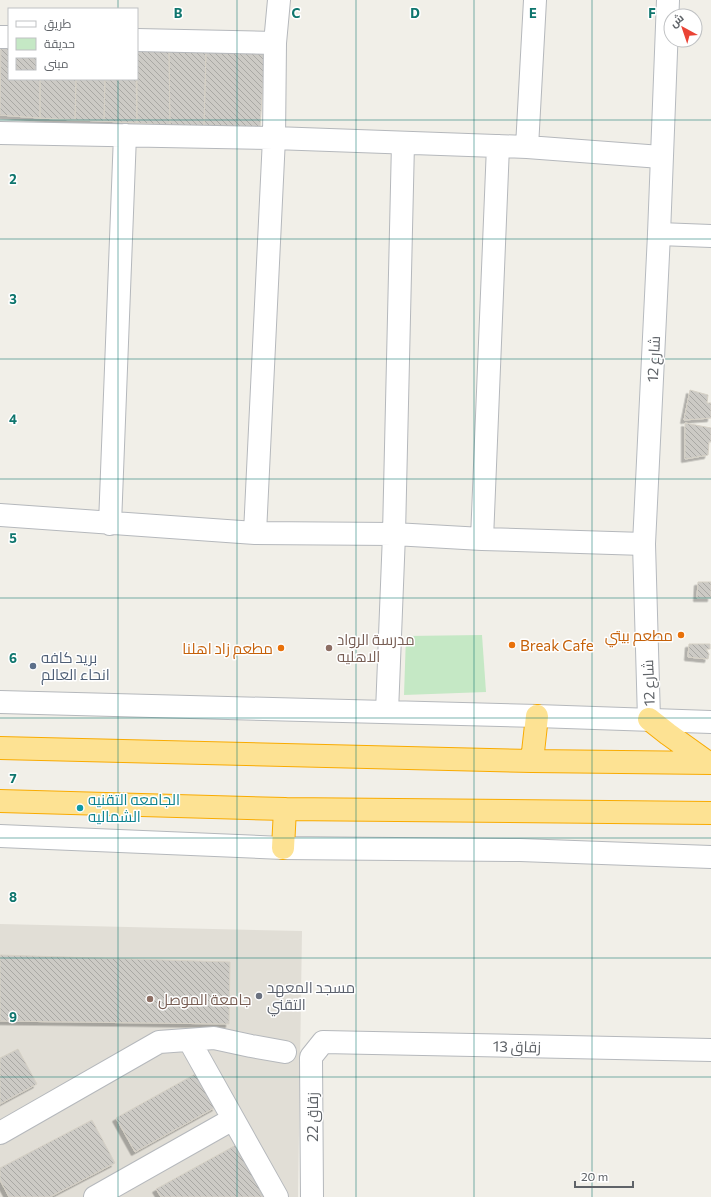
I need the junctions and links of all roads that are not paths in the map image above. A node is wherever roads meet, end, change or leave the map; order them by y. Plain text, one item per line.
1 (279, 0) edge
2 (535, 0) edge
3 (668, 0) edge
4 (138, 40) edge
5 (275, 42) junction
6 (0, 133) edge
7 (125, 135) junction
8 (274, 138) junction
9 (403, 143) junction
10 (498, 146) junction
11 (527, 147) junction
12 (662, 157) junction
13 (659, 234) junction
14 (711, 236) edge
15 (0, 515) edge
16 (110, 524) junction
17 (255, 533) junction
18 (394, 534) junction
19 (482, 539) junction
20 (644, 544) junction
21 (0, 702) edge
22 (387, 712) junction
23 (537, 716) junction
24 (649, 719) junction
25 (711, 722) edge
26 (0, 748) edge
27 (532, 761) junction
28 (709, 762) edge
29 (0, 800) edge
30 (285, 809) junction
31 (711, 813) edge
32 (0, 836) edge
33 (283, 848) junction
34 (711, 857) edge
35 (189, 1040) junction
36 (323, 1042) joint
37 (711, 1050) edge
38 (285, 1052) dead end
39 (233, 1119) junction
40 (0, 1133) edge
41 (95, 1197) edge
42 (276, 1197) edge
43 (312, 1197) edge

1 - 5 street
2 - 11 street
3 - 12 street, شارع 12
4 - 5 street
5 - 8 street
6 - 7 street
7 - 8 street
7 - 16 street
8 - 9 street
8 - 17 street
9 - 10 street
9 - 18 street
10 - 11 street
10 - 19 street
11 - 12 street
12 - 13 street, شارع 12
13 - 14 street
13 - 20 street, شارع 12
15 - 16 street
16 - 17 street
17 - 18 street
18 - 19 street
18 - 22 street
19 - 20 street
20 - 24 street, شارع 12
21 - 22 street
22 - 23 street
23 - 24 street
23 - 27 highway
24 - 25 street
24 - 28 highway
26 - 27 highway
27 - 28 highway
29 - 30 highway
30 - 31 highway
30 - 33 highway
32 - 33 street
33 - 34 street
35 - 38 street
35 - 39 street
35 - 40 street
36 - 37 street, زقاق 13
36 - 43 street, زقاق 22
39 - 41 street
39 - 42 street

